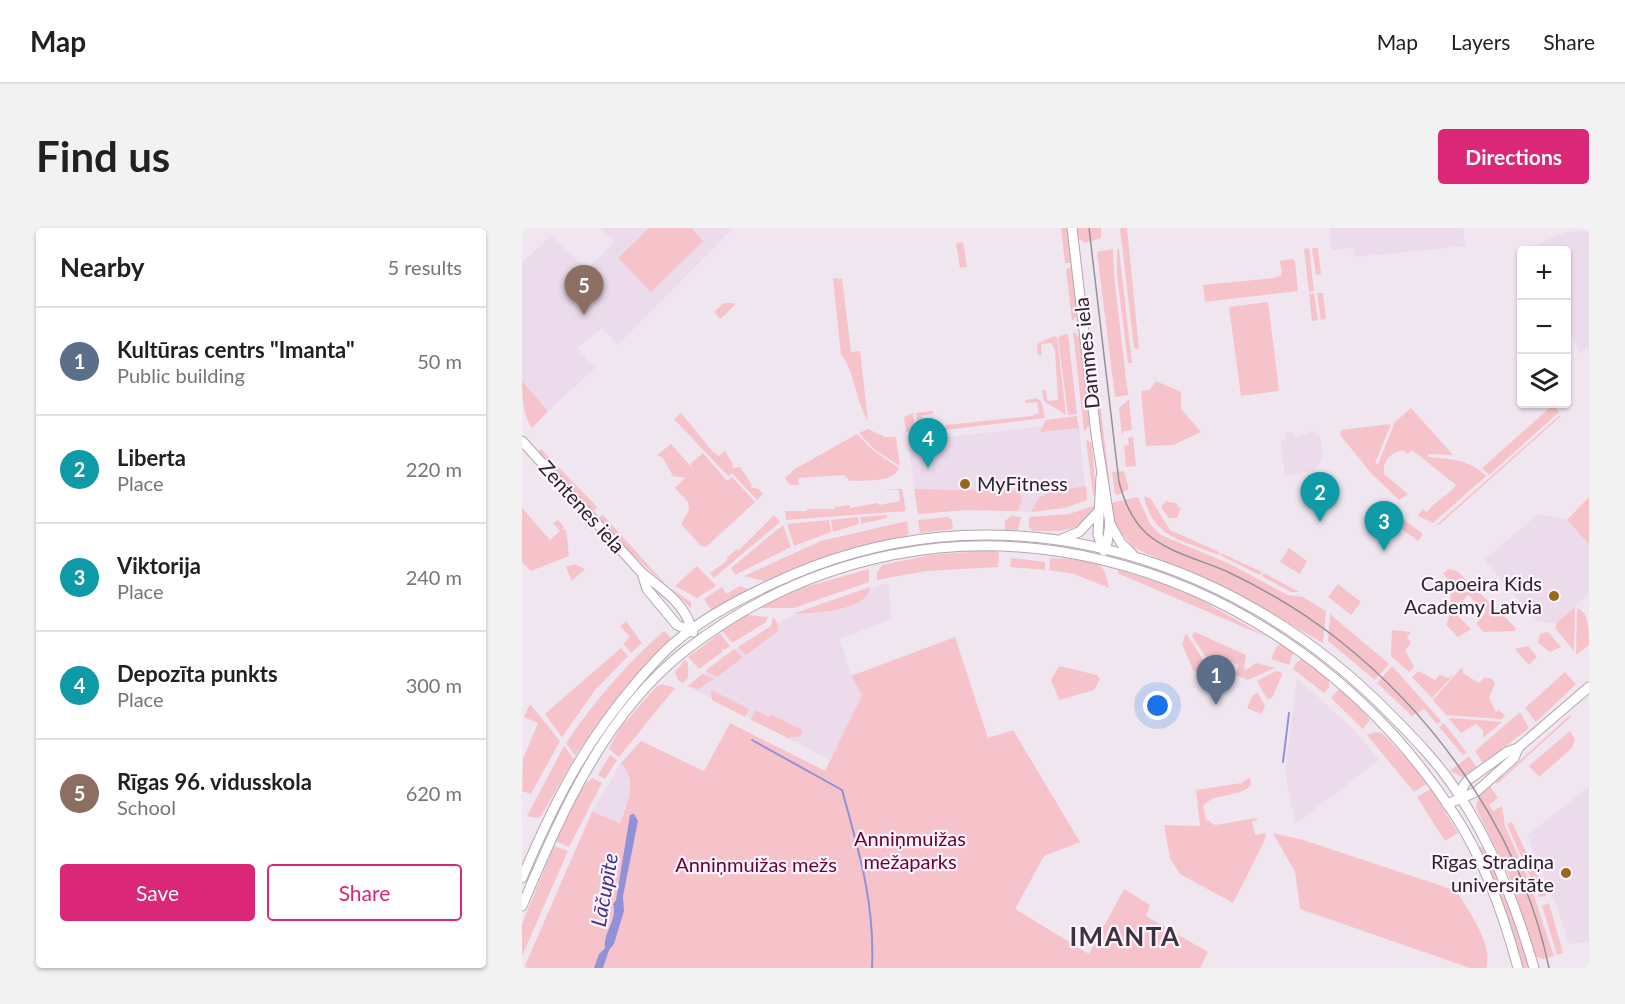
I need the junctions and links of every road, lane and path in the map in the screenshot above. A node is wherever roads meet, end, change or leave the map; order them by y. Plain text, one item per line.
1 (1072, 228) edge
2 (522, 441) edge
3 (1101, 477) junction
4 (1097, 513) junction
5 (1110, 524) junction
6 (1062, 539) junction
7 (1102, 549) junction
8 (1134, 555) junction
9 (1108, 561) junction
10 (753, 593) junction
11 (760, 603) junction
12 (691, 630) junction
13 (700, 641) junction
14 (1589, 687) edge
15 (627, 693) junction
16 (637, 701) junction
17 (1518, 748) junction
18 (1461, 796) junction
19 (1447, 804) junction
20 (522, 878) edge
21 (522, 906) edge
22 (1518, 968) edge
23 (1534, 968) edge

1 - 3 street, Dammes iela
2 - 12 street, Zentenes iela
3 - 4 street, Dammes iela
3 - 5 street, Dammes iela
4 - 6 street
4 - 7 street, Dammes iela
5 - 7 street, Dammes iela
5 - 8 street
6 - 7 street
6 - 10 street
7 - 8 street
7 - 9 street
8 - 18 street
9 - 11 street
9 - 19 street
10 - 11 street
10 - 12 street
11 - 13 street
12 - 13 street, Zentenes iela
12 - 15 street
13 - 16 street
14 - 17 street
15 - 16 street
15 - 20 street
16 - 21 street
17 - 18 street
17 - 18 street
18 - 19 street
18 - 23 street
19 - 22 street

